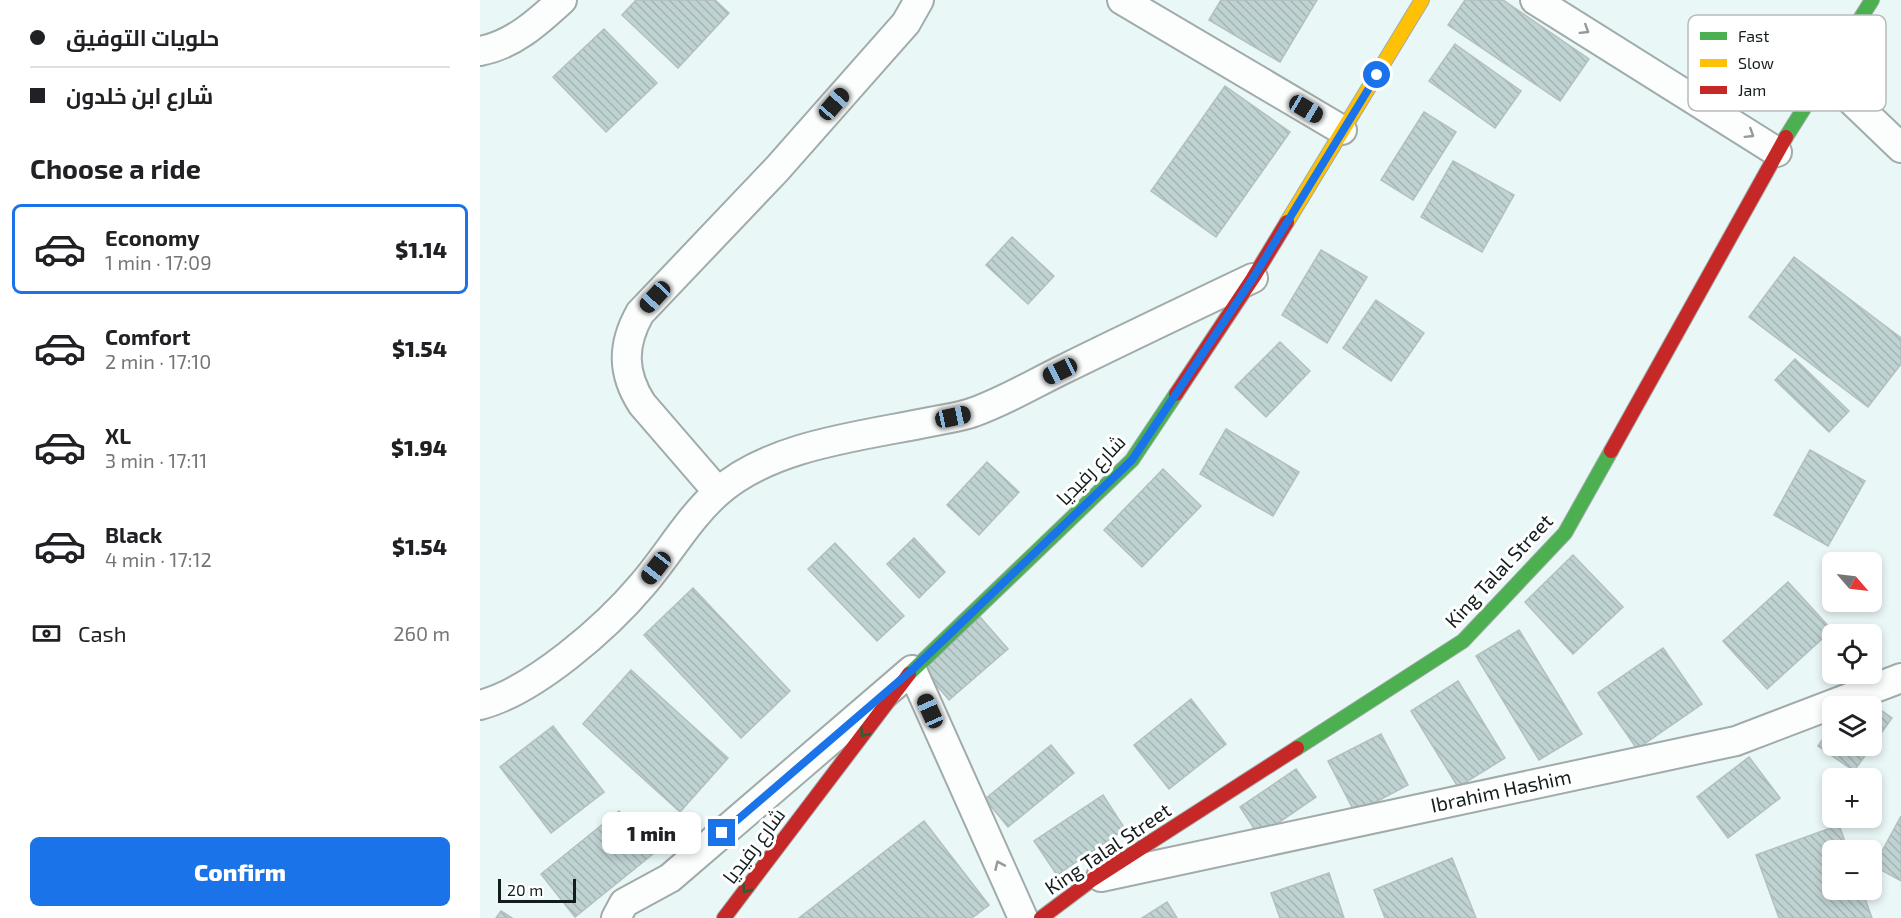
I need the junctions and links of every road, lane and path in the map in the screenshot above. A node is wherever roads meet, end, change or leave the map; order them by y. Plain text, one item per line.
1 (562, 0) edge
2 (919, 0) edge
3 (1122, 0) edge
4 (1422, 0) edge
5 (1535, 0) edge
6 (1872, 0) edge
7 (1862, 15) edge
8 (480, 51) edge
9 (1688, 96) edge
10 (1712, 111) edge
11 (1802, 111) edge
12 (1862, 111) edge
13 (1342, 130) junction
14 (1901, 148) edge
15 (1778, 152) junction
16 (1253, 278) junction
17 (718, 492) junction
18 (912, 670) junction
19 (1901, 678) edge
20 (480, 705) edge
21 (1093, 879) junction
22 (616, 918) edge
23 (724, 918) edge
24 (1023, 918) edge
25 (1041, 918) edge

1 - 8 street
2 - 17 street
3 - 13 street
4 - 13 street, شارع رفيديا
5 -> 9 street
6 - 7 street, King Talal Street
10 -> 15 street
11 - 15 street, King Talal Street
12 - 14 street
13 - 16 street, شارع رفيديا
15 - 21 street, King Talal Street
16 - 17 street
16 - 18 street, شارع رفيديا
17 - 20 street
18 - 22 street
18 -> 23 street, شارع رفيديا
24 -> 18 street
19 - 21 street, Ibrahim Hashim
21 - 25 street, King Talal Street

